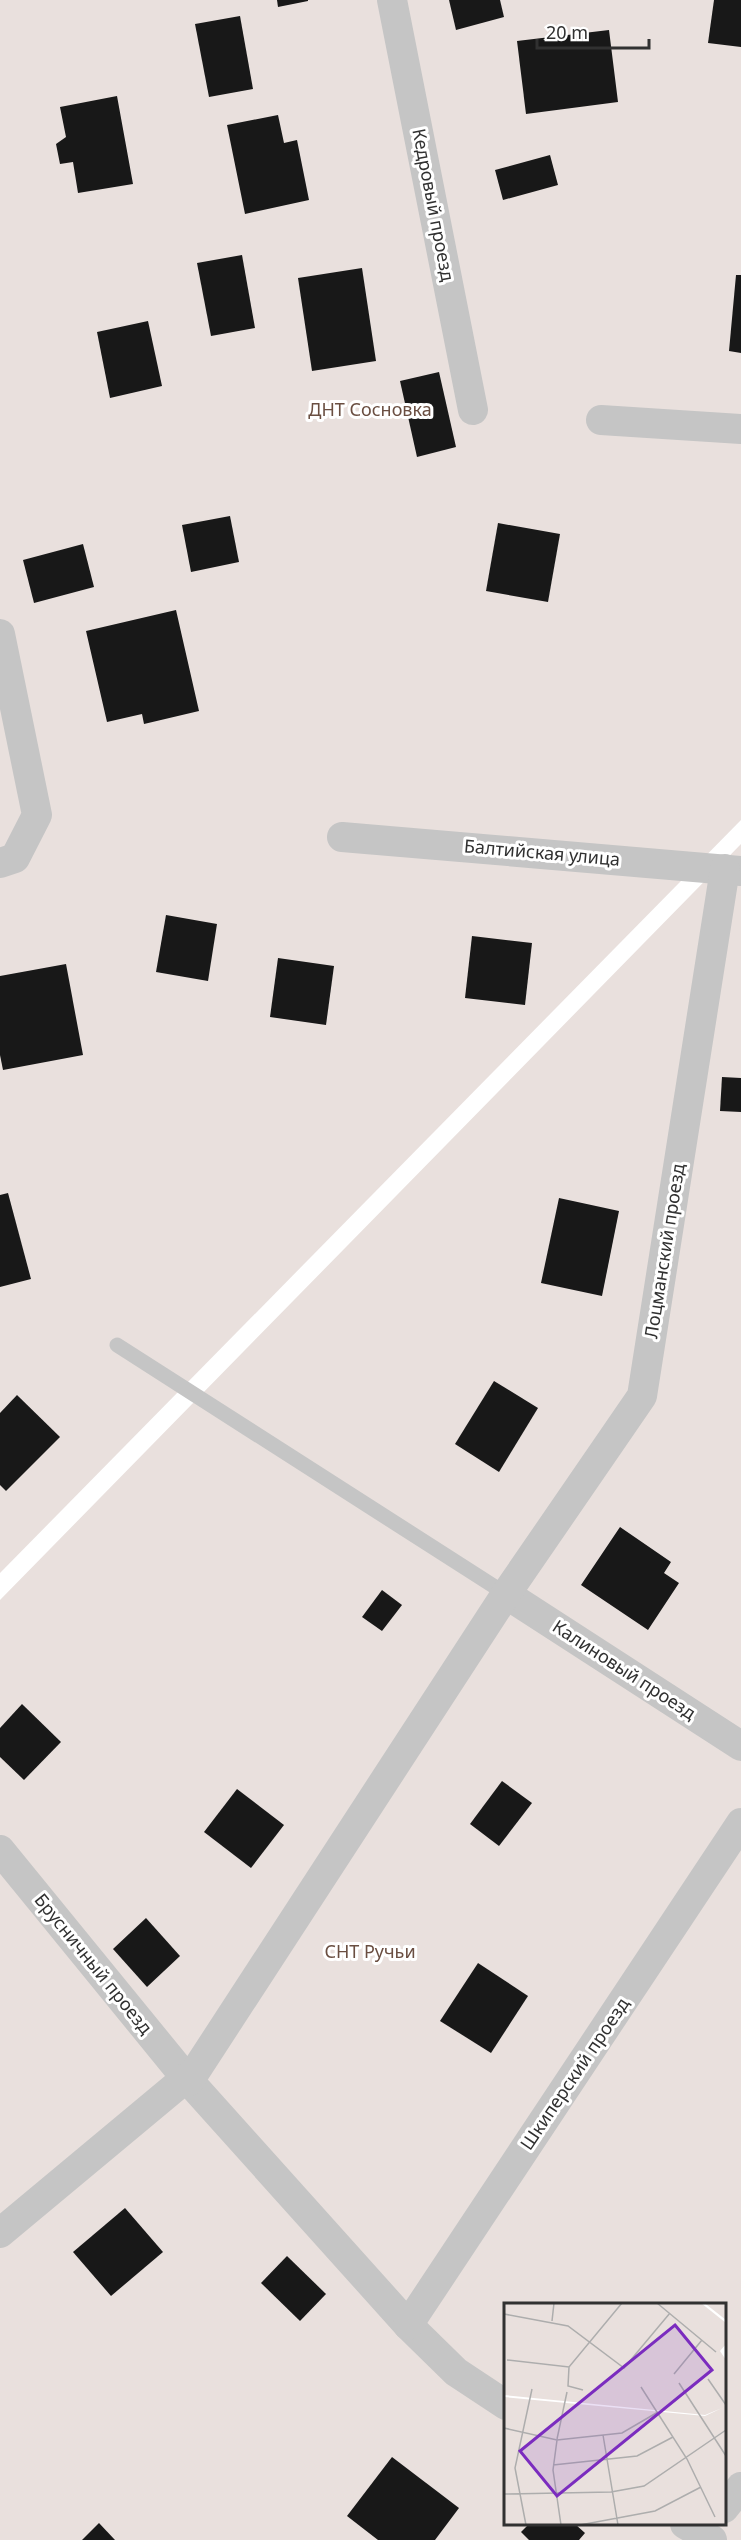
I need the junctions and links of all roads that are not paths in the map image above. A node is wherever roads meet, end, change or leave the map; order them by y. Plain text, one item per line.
1 (392, 0) edge
2 (473, 410) dead end
3 (601, 420) dead end
4 (741, 429) edge
5 (0, 634) edge
6 (342, 837) dead end
7 (0, 863) edge
8 (733, 870) edge
9 (117, 1345) dead end
10 (506, 1594) junction
11 (741, 1746) edge
12 (741, 1823) edge
13 (0, 1850) edge
14 (188, 2080) junction
15 (0, 2233) edge
16 (408, 2325) junction
17 (504, 2404) edge
18 (741, 2487) edge
19 (726, 2506) edge

1 - 2 street, Кедровый проезд
3 - 4 street
5 - 7 street
6 - 8 street, Балтийская улица
8 - 10 street, Лоцманский проезд
9 - 10 lane
10 - 11 street, Калиновый проезд
10 - 14 street, Лоцманский проезд
12 - 16 street, Шкиперский проезд
13 - 14 street, Брусничный проезд
14 - 15 street, Лоцманский проезд
14 - 16 street, Брусничный проезд
16 - 17 street, Брусничный проезд
18 - 19 street

